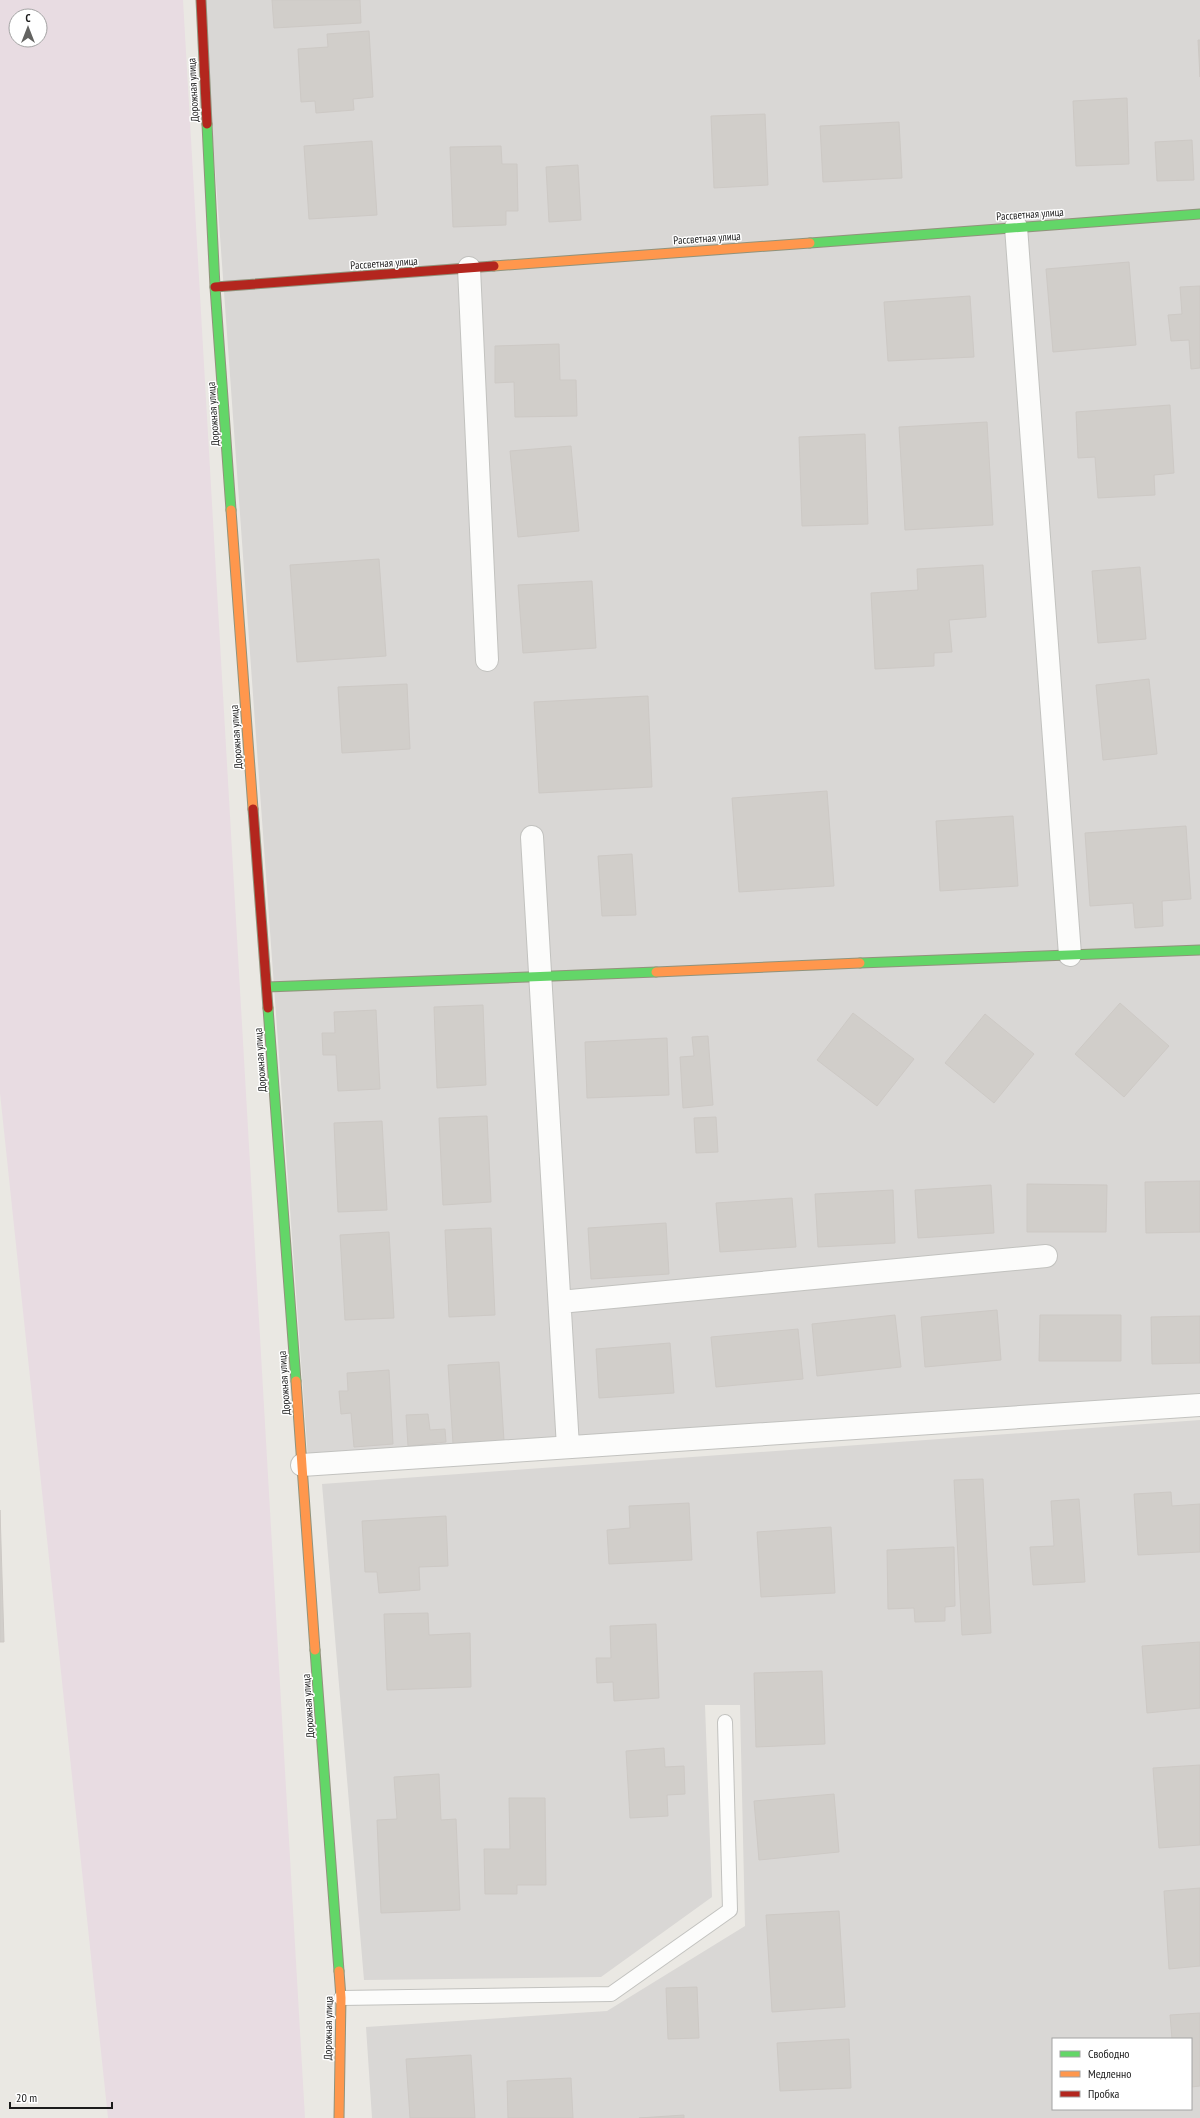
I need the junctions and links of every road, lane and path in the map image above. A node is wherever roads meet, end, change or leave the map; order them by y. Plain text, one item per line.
1 (201, 0) edge
2 (1200, 214) edge
3 (1016, 227) junction
4 (469, 268) junction
5 (215, 287) junction
6 (487, 660) dead end
7 (532, 837) dead end
8 (1200, 950) edge
9 (1070, 955) junction
10 (541, 976) junction
11 (267, 987) junction
12 (1046, 1256) dead end
13 (560, 1302) junction
14 (1200, 1405) edge
15 (568, 1447) junction
16 (302, 1465) junction
17 (725, 1722) dead end
18 (341, 1998) junction
19 (339, 2118) edge

1 - 5 street, Дорожная улица
2 - 3 street, Рассветная улица
3 - 4 street, Рассветная улица
3 - 9 street
4 - 5 street, Рассветная улица
4 - 6 street
5 - 11 street, Дорожная улица
7 - 10 street
8 - 9 street
9 - 10 street
10 - 11 street
10 - 13 street
11 - 16 street, Дорожная улица
12 - 13 street
13 - 15 street
14 - 15 street
15 - 16 street
16 - 18 street, Дорожная улица
17 - 18 lane
18 - 19 street, Дорожная улица

